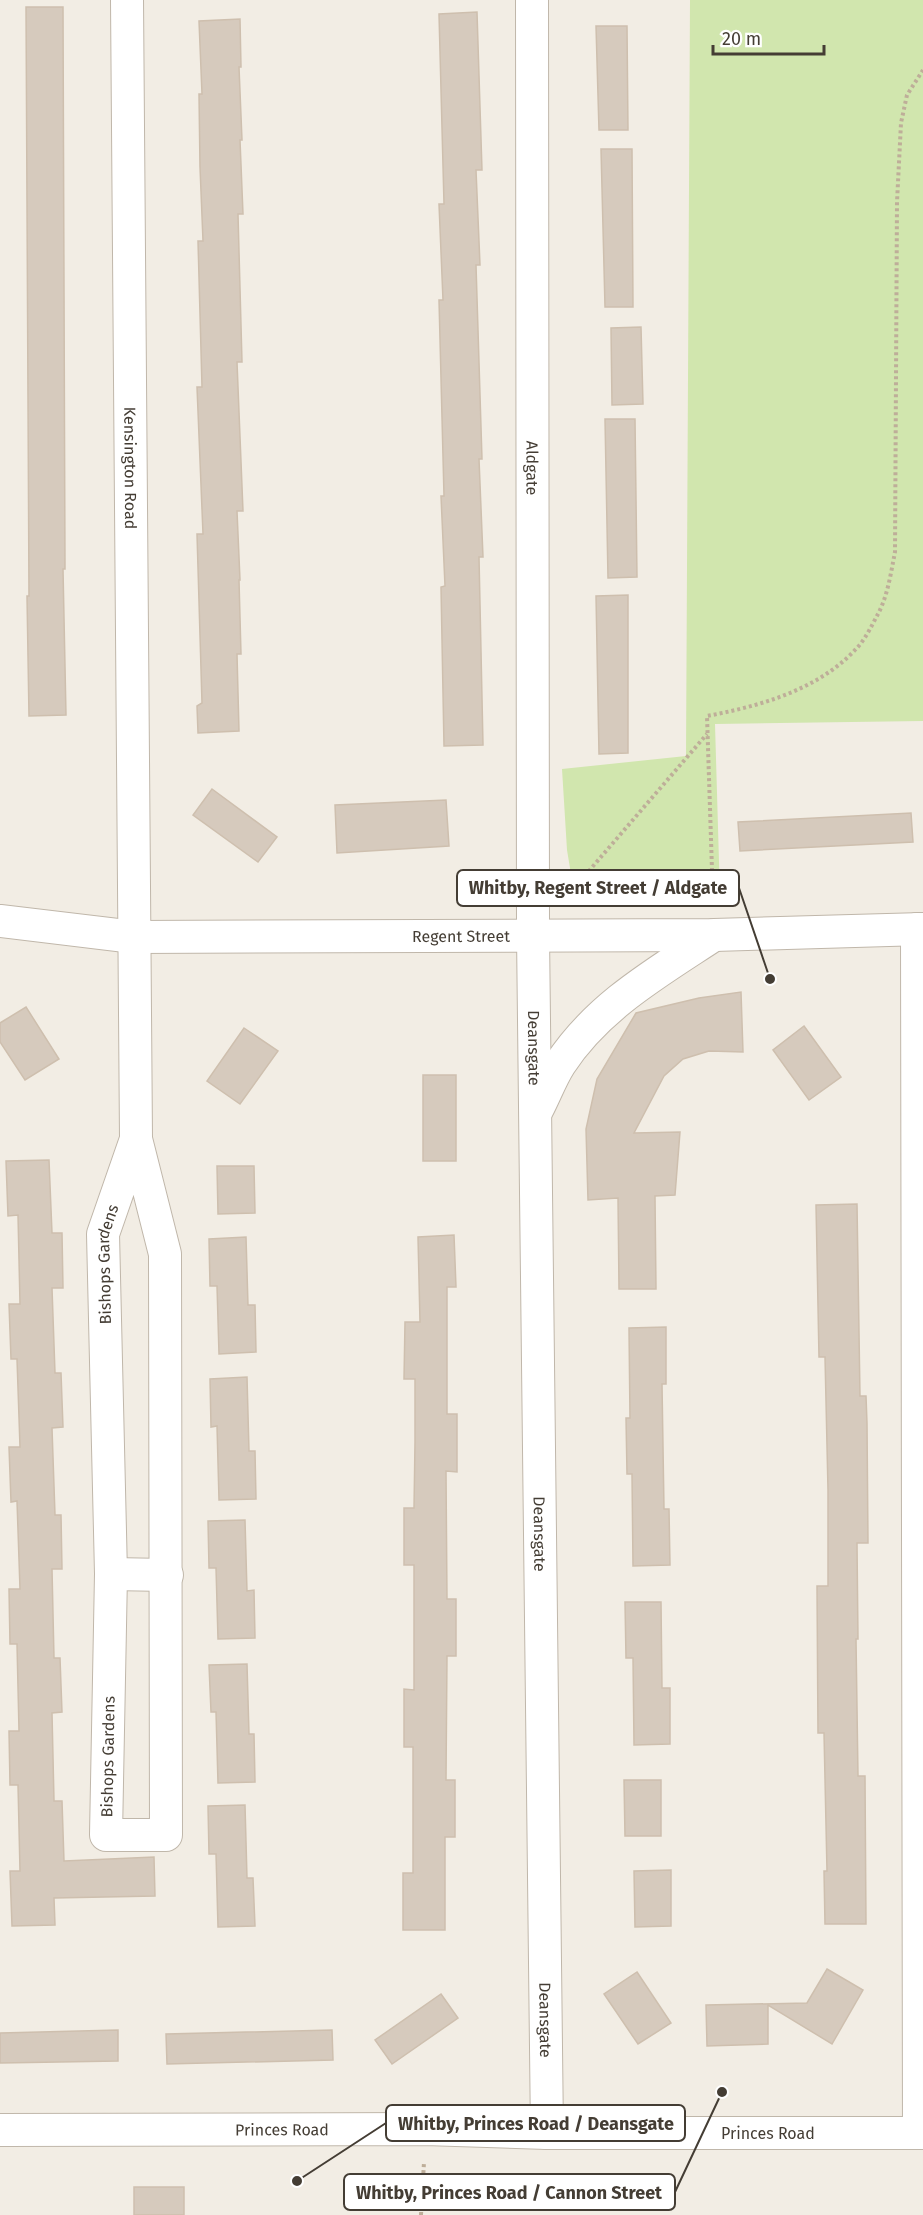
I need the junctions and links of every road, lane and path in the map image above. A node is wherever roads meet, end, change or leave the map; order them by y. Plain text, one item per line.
1 (127, 0) edge
2 (532, 0) edge
3 (923, 70) edge
4 (708, 733) junction
5 (0, 921) edge
6 (920, 929) edge
7 (533, 935) junction
8 (714, 935) junction
9 (134, 937) junction
10 (535, 1115) junction
11 (136, 1139) junction
12 (111, 1574) junction
13 (167, 1575) junction
14 (425, 2129) junction
15 (0, 2130) edge
16 (547, 2133) junction
17 (921, 2133) edge
18 (421, 2215) edge

1 - 9 street, Kensington Road
2 - 7 street, Aldgate
3 - 4 path
4 - 7 path
4 - 8 path
5 - 9 street, Regent Street
6 - 8 street, Regent Street
6 - 17 street
7 - 8 street, Regent Street
7 - 9 street, Regent Street
7 - 10 street, Deansgate
8 - 10 street
9 - 11 street, Bishops Gardens
10 - 16 street, Deansgate
11 - 12 street, Bishops Gardens
11 - 13 street, Bishops Gardens
12 - 13 street
12 - 13 street, Bishops Gardens
14 - 15 street, Princes Road
14 - 16 street, Princes Road
14 - 18 path
16 - 17 street, Princes Road

